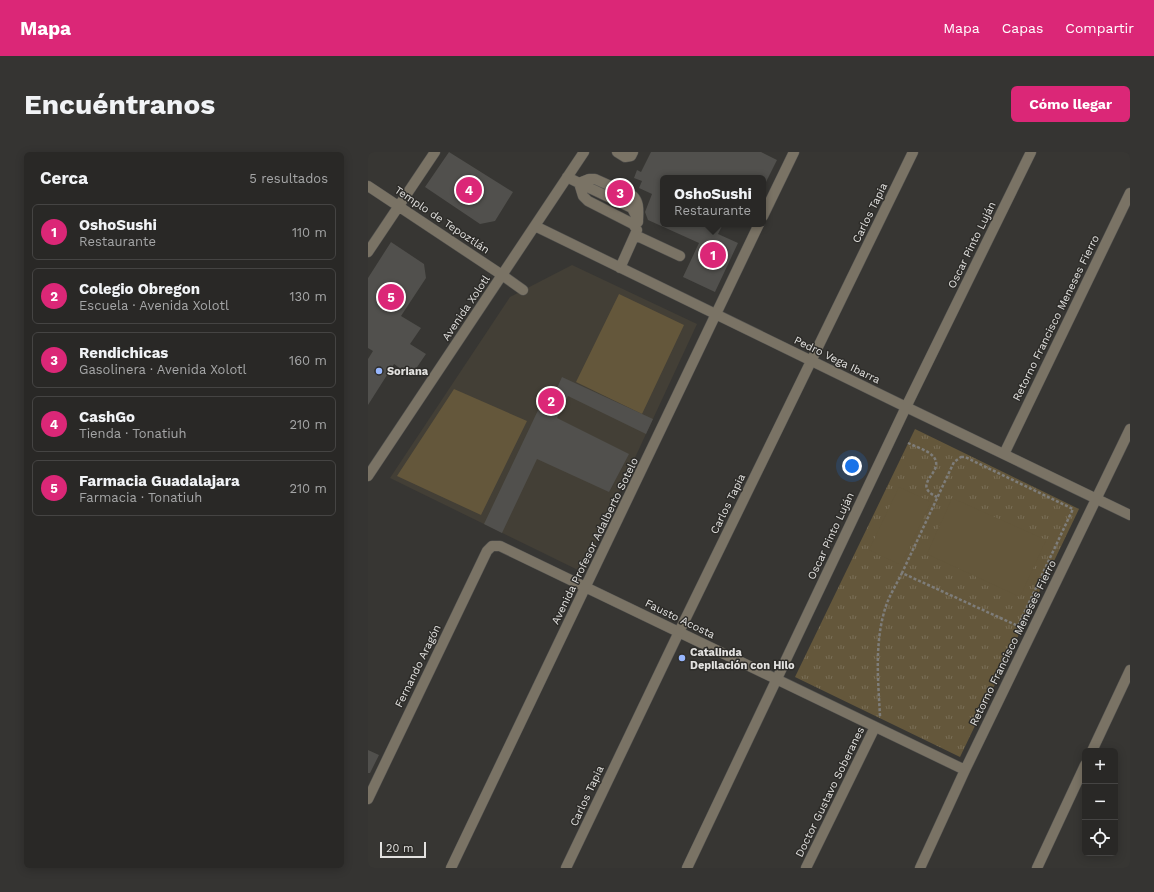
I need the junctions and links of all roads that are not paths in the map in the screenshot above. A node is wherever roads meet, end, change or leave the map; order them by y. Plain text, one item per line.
1 (435, 152) edge
2 (584, 152) edge
3 (617, 152) edge
4 (633, 152) edge
5 (794, 152) edge
6 (913, 152) edge
7 (1031, 152) edge
8 (567, 177) junction
9 (579, 183) junction
10 (368, 186) edge
11 (1130, 193) edge
12 (399, 206) junction
13 (766, 210) edge
14 (534, 226) junction
15 (758, 227) edge
16 (636, 229) junction
17 (368, 252) edge
18 (680, 256) dead end
19 (620, 268) junction
20 (502, 275) junction
21 (523, 290) dead end
22 (716, 314) junction
23 (812, 361) junction
24 (906, 407) junction
25 (1130, 429) edge
26 (1004, 454) junction
27 (368, 476) edge
28 (1096, 499) junction
29 (1130, 514) edge
30 (492, 546) joint
31 (586, 587) junction
32 (678, 632) junction
33 (1130, 670) edge
34 (776, 678) junction
35 (875, 727) junction
36 (1093, 748) edge
37 (965, 770) junction
38 (1082, 771) edge
39 (368, 799) edge
40 (451, 868) edge
41 (566, 868) edge
42 (687, 868) edge
43 (806, 868) edge
44 (920, 868) edge
45 (1036, 868) edge

1 - 12 street
2 - 8 street, Avenida Xolotl
3 - 4 street
5 - 13 street
6 - 23 street, Carlos Tapia
7 - 24 street, Oscar Pinto Luján
8 - 9 street
8 - 14 street, Avenida Xolotl
9 - 16 street
9 - 16 street
10 - 12 street, Templo de Tepoztlán
11 - 26 street, Retorno Francisco Meneses Fierro
12 - 17 street
12 - 20 street, Templo de Tepoztlán
14 - 19 street, Pedro Vega Ibarra
14 - 20 street, Avenida Xolotl
15 - 22 street, Avenida Profesor Adalberto Sotelo
16 - 18 street
16 - 19 street
19 - 22 street, Pedro Vega Ibarra
20 - 21 street, Templo de Tepoztlán
20 - 27 street, Avenida Xolotl
22 - 23 street, Pedro Vega Ibarra
22 - 31 street, Avenida Profesor Adalberto Sotelo
23 - 24 street, Pedro Vega Ibarra
23 - 32 street, Carlos Tapia
24 - 26 street, Pedro Vega Ibarra
24 - 34 street, Oscar Pinto Luján
25 - 28 street, Retorno Francisco Meneses Fierro
26 - 28 street, Pedro Vega Ibarra
28 - 29 street, Pedro Vega Ibarra
28 - 37 street, Retorno Francisco Meneses Fierro
30 - 31 street, Fausto Acosta
30 - 39 street, Fernando Aragón
31 - 32 street, Fausto Acosta
31 - 40 street, Avenida Profesor Adalberto Sotelo
32 - 34 street, Fausto Acosta
32 - 41 street, Carlos Tapia
33 - 36 street
34 - 35 street, Fausto Acosta
34 - 42 street, Oscar Pinto Luján
35 - 37 street, Fausto Acosta
35 - 43 street, Doctor Gustavo Soberanes
37 - 44 street, Retorno Francisco Meneses Fierro
38 - 45 street

